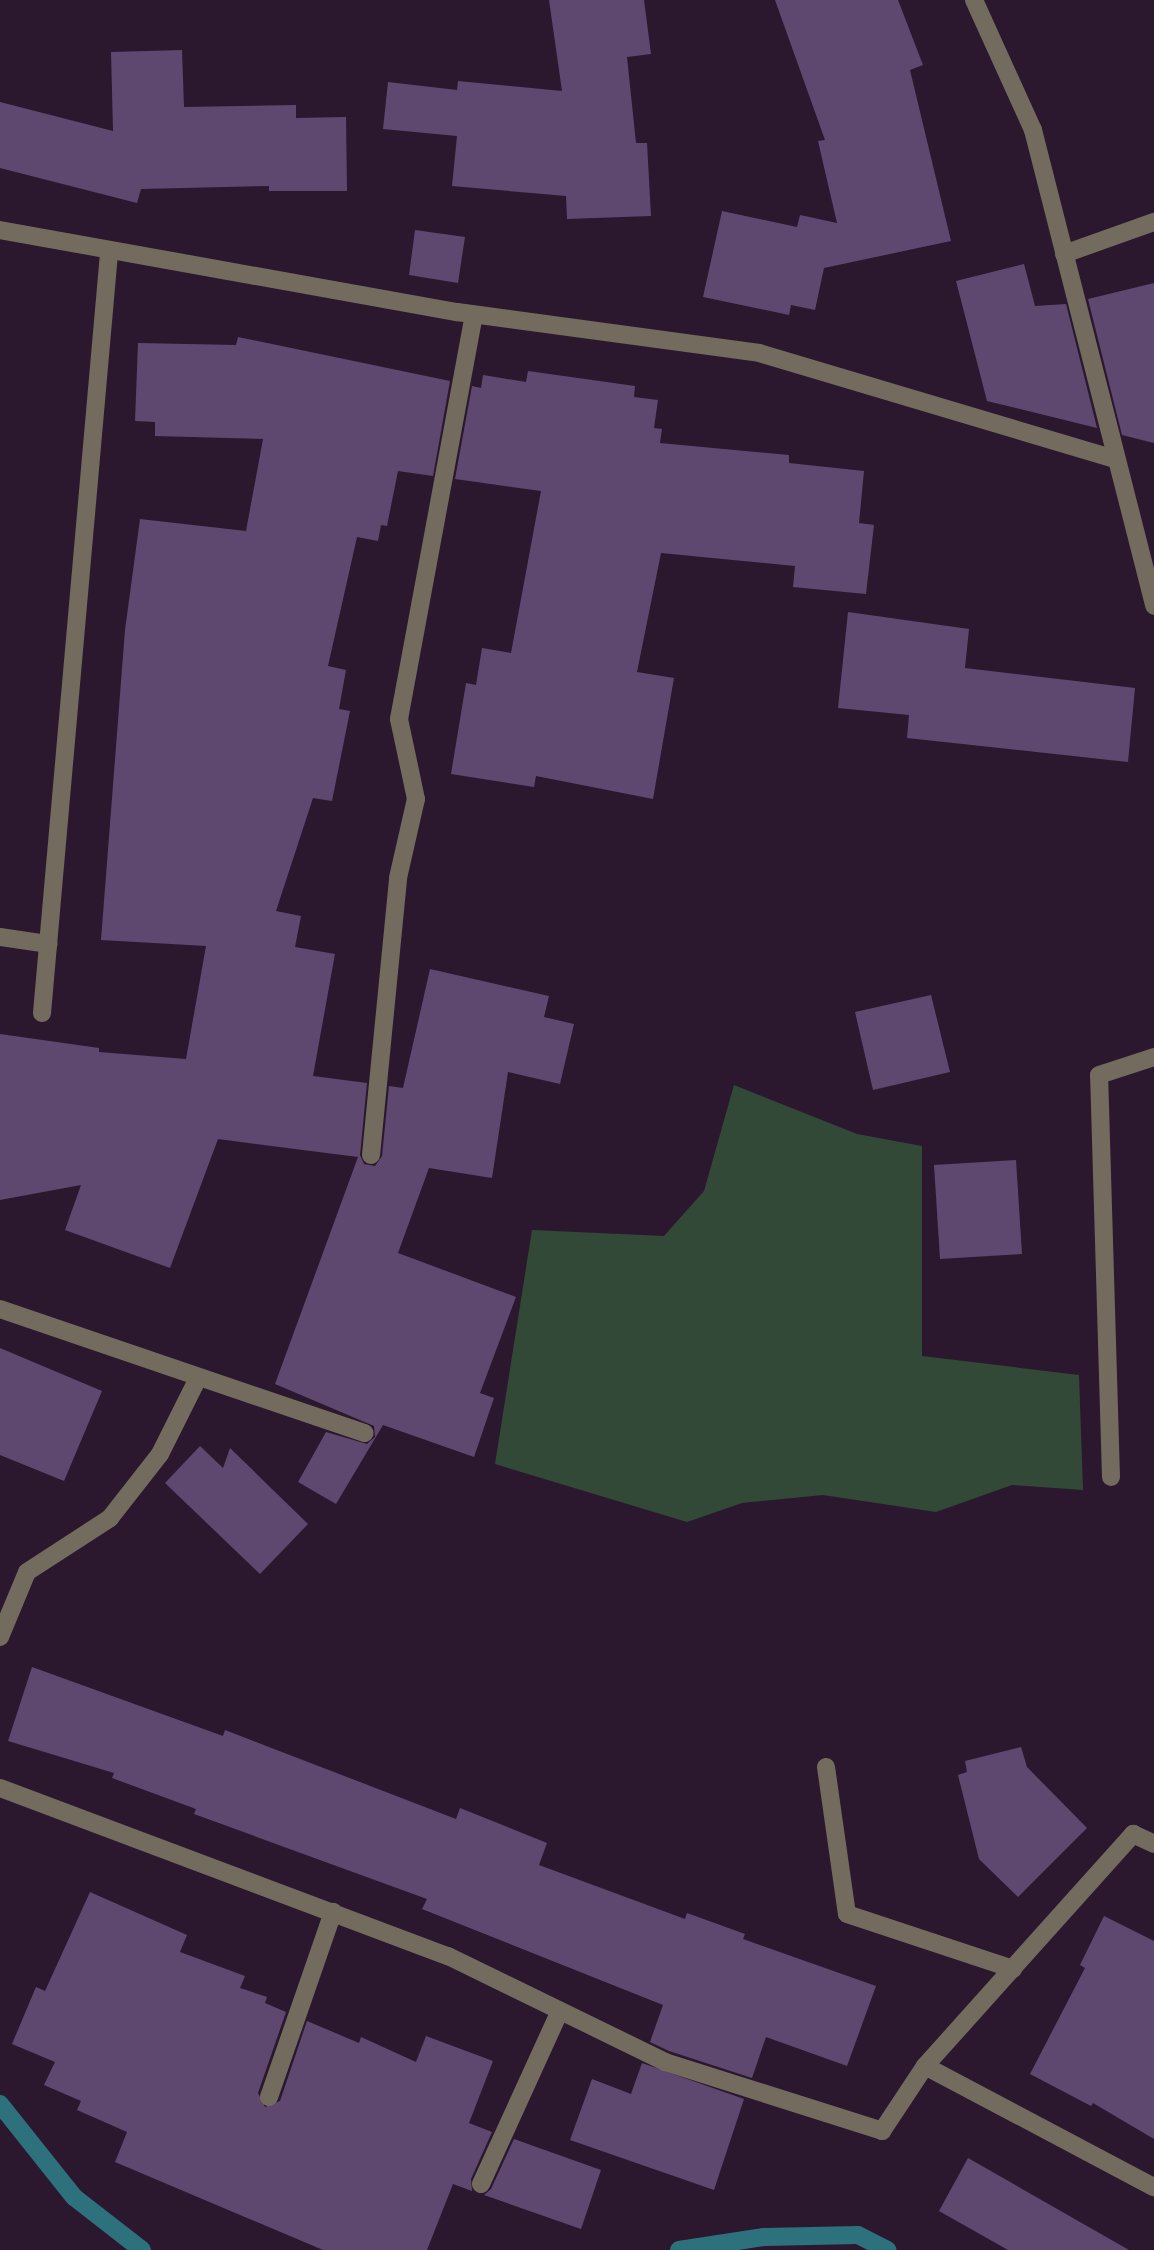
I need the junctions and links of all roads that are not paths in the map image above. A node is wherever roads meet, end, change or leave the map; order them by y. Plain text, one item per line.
1 (974, 0) edge
2 (1154, 222) edge
3 (0, 230) edge
4 (109, 253) junction
5 (1064, 254) junction
6 (474, 315) junction
7 (1114, 459) junction
8 (1154, 606) edge
9 (0, 937) edge
10 (48, 944) junction
11 (42, 1013) dead end
12 (1154, 1057) edge
13 (370, 1155) dead end
14 (0, 1309) edge
15 (198, 1378) junction
16 (365, 1433) dead end
17 (1111, 1477) dead end
18 (7, 1600) edge
19 (0, 1637) edge
20 (826, 1767) dead end
21 (0, 1788) edge
22 (1154, 1844) edge
23 (333, 1912) junction
24 (1013, 1969) junction
25 (560, 2011) junction
26 (925, 2066) junction
27 (269, 2097) dead end
28 (481, 2184) dead end
29 (1154, 2187) edge

1 - 5 street
2 - 5 street
3 - 4 street
4 - 6 street
4 - 10 street
5 - 7 street
6 - 7 street
6 - 13 street
7 - 8 street
9 - 10 street
10 - 11 street
12 - 17 street
14 - 15 street
15 - 16 street
15 - 18 street
18 - 19 street
20 - 24 street
21 - 23 street
22 - 24 street
23 - 25 street
23 - 27 street
24 - 26 street
25 - 26 street
25 - 28 street
26 - 29 street

